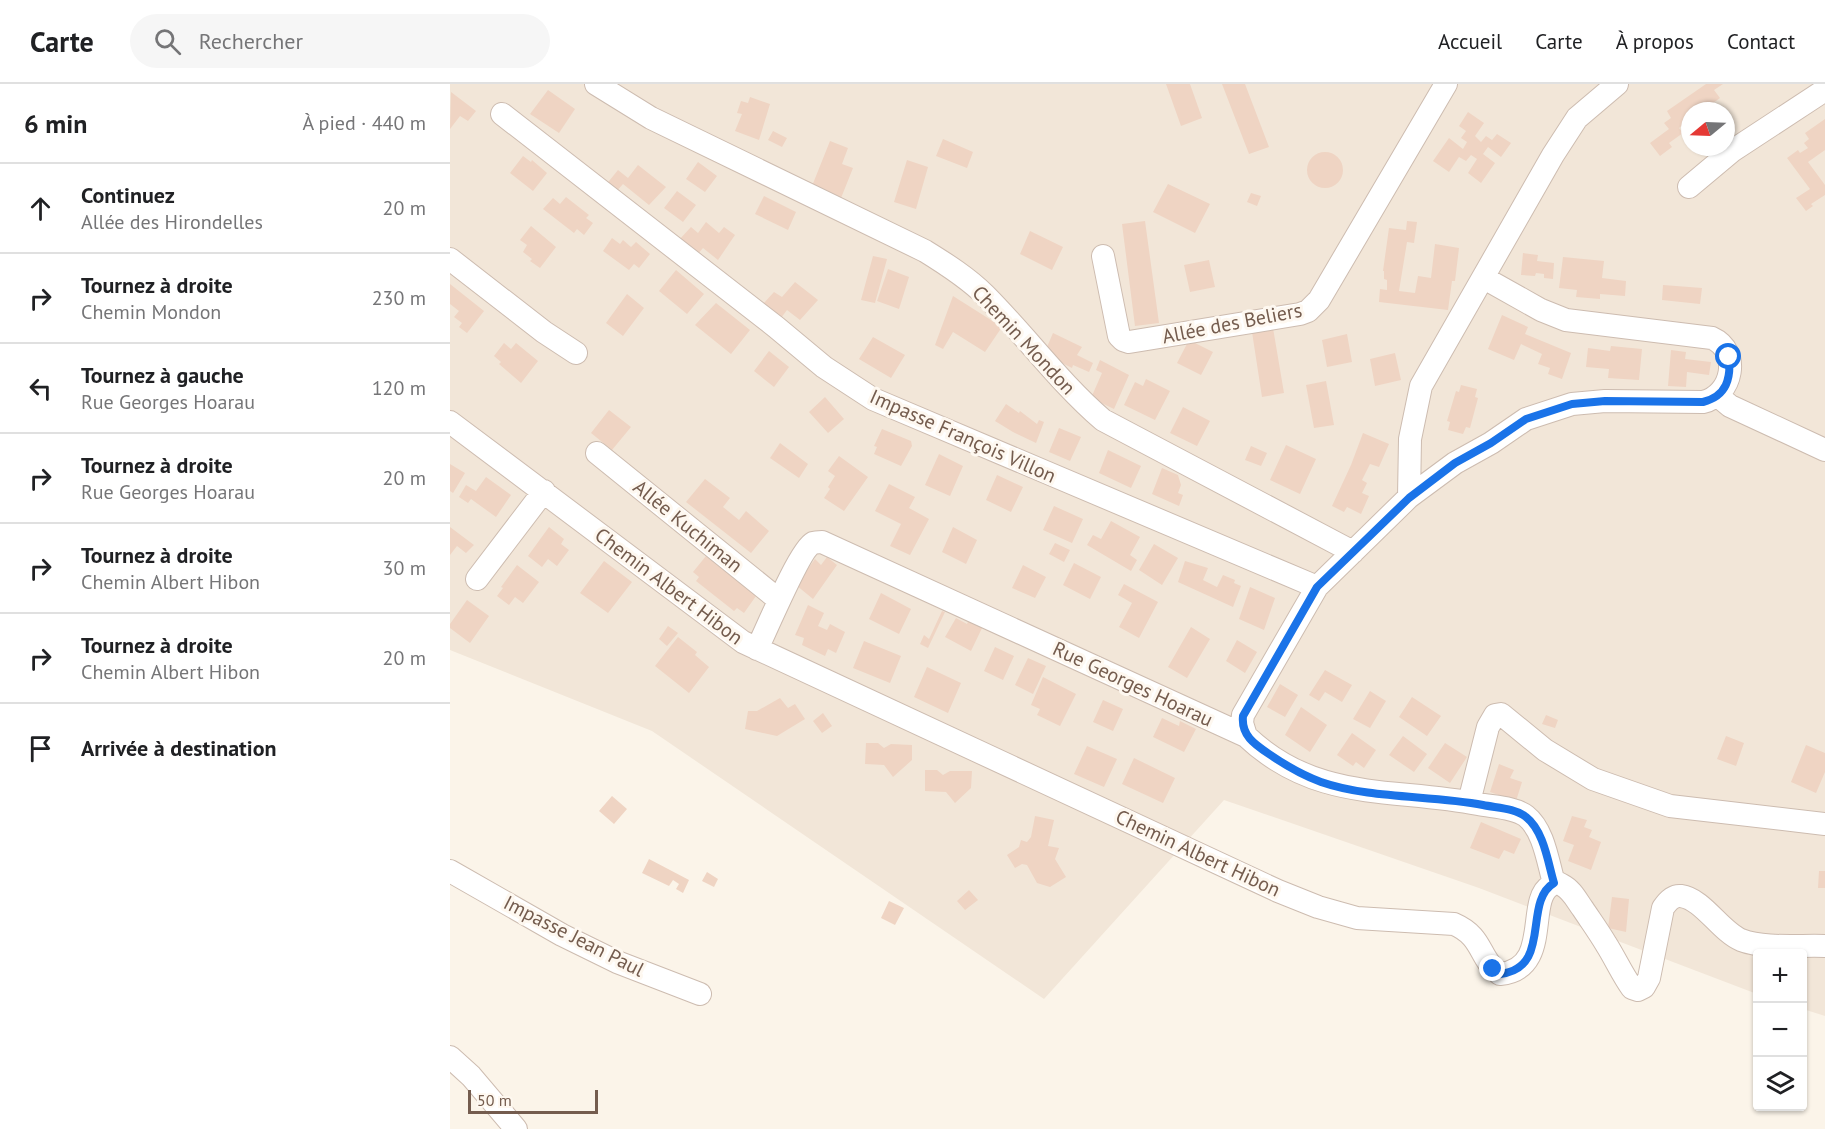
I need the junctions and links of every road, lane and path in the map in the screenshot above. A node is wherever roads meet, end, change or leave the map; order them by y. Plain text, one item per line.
1 (596, 84) edge
2 (1446, 84) edge
3 (1617, 84) edge
4 (1825, 90) edge
5 (502, 114) dead end
6 (1689, 187) dead end
7 (1103, 256) dead end
8 (450, 259) edge
9 (1484, 278) junction
10 (576, 353) dead end
11 (1718, 396) junction
12 (450, 422) edge
13 (1825, 450) edge
14 (597, 453) dead end
15 (544, 491) junction
16 (1409, 498) junction
17 (1353, 552) junction
18 (477, 579) dead end
19 (1317, 587) junction
20 (779, 600) junction
21 (757, 650) junction
22 (1246, 736) junction
23 (1469, 802) junction
24 (1825, 824) edge
25 (450, 872) edge
26 (1554, 883) junction
27 (1825, 946) edge
28 (700, 994) dead end
29 (450, 1058) edge
30 (516, 1129) edge

1 - 17 street, Chemin Mondon
2 - 7 street, Allée des Beliers
3 - 9 street
4 - 6 street
5 - 19 street, Impasse François Villon
8 - 10 street
9 - 11 street
9 - 16 street
11 - 13 street
11 - 16 street
12 - 15 street, Chemin Albert Hibon
14 - 20 street, Allée Kuchiman
15 - 18 street
15 - 21 street, Chemin Albert Hibon
16 - 17 street
17 - 19 street
19 - 22 street
20 - 21 street
20 - 22 street, Rue Georges Hoarau
21 - 26 street, Chemin Albert Hibon
22 - 23 street, Rue Georges Hoarau
23 - 24 street
23 - 26 street, Rue Georges Hoarau
25 - 28 street, Impasse Jean Paul
26 - 27 street
29 - 30 street

